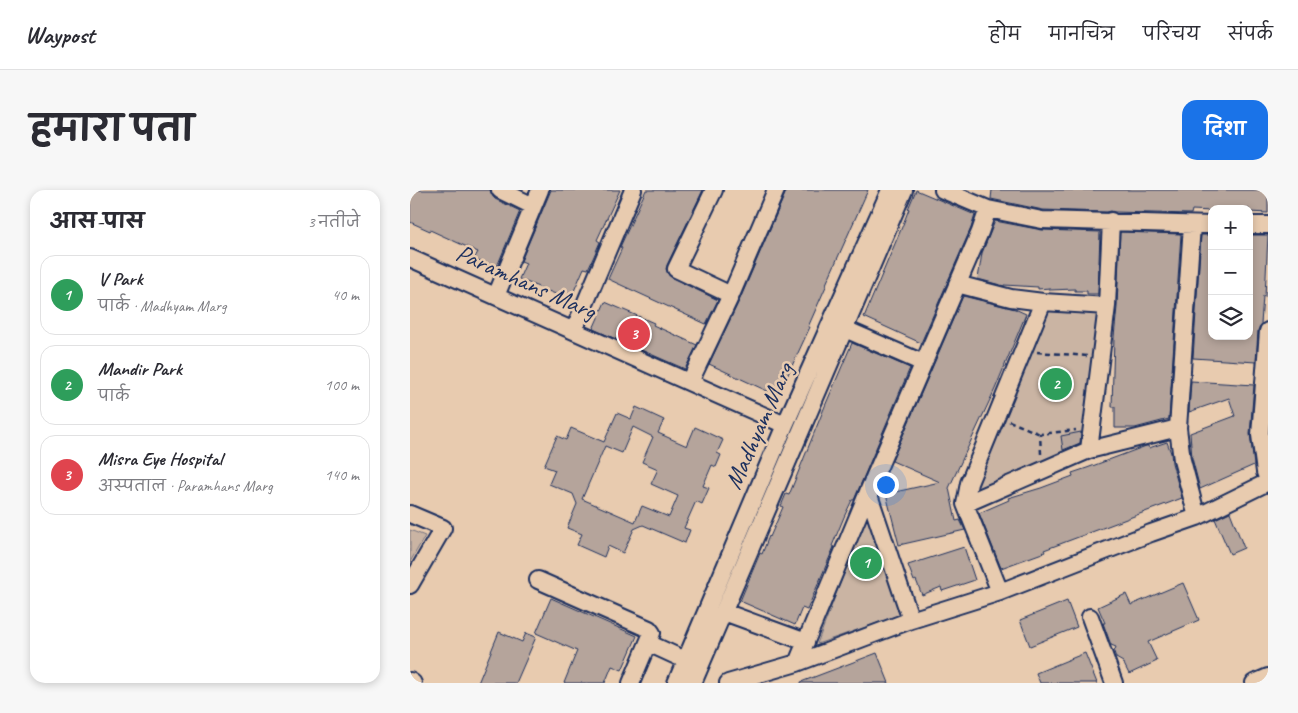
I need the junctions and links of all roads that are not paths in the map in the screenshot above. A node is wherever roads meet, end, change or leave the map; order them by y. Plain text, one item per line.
1 (500, 190) edge
2 (540, 190) edge
3 (633, 190) edge
4 (714, 190) edge
5 (776, 190) edge
6 (890, 190) edge
7 (904, 190) edge
8 (943, 190) edge
9 (533, 206) junction
10 (988, 209) junction
11 (1111, 221) junction
12 (1192, 225) junction
13 (1208, 225) edge
14 (1253, 225) edge
15 (1268, 225) edge
16 (410, 258) edge
17 (957, 284) junction
18 (732, 295) junction
19 (496, 296) junction
20 (1043, 302) junction
21 (1107, 306) junction
22 (845, 329) junction
23 (574, 330) junction
24 (1268, 331) edge
25 (923, 362) junction
26 (690, 382) junction
27 (785, 425) junction
28 (1178, 428) junction
29 (1089, 450) junction
30 (1268, 481) edge
31 (868, 492) junction
32 (964, 504) junction
33 (410, 514) edge
34 (1197, 517) junction
35 (538, 580) dead end
36 (410, 585) edge
37 (1000, 592) junction
38 (724, 612) junction
39 (1090, 617) dead end
40 (911, 620) junction
41 (806, 642) junction
42 (648, 644) junction
43 (686, 660) junction
44 (798, 663) junction
45 (1268, 678) edge
46 (631, 683) edge
47 (676, 683) edge
48 (693, 683) edge
49 (728, 683) edge
50 (1114, 683) edge
51 (1254, 683) edge

1 - 9 street
2 - 9 street
3 - 23 street
4 - 18 street
5 - 18 street
6 - 27 street, Madhyam Marg
7 - 22 street, Madhyam Marg
8 - 10 street
9 - 19 street
10 - 11 street
10 - 17 street
11 - 12 street
11 - 21 street
12 - 13 street
12 - 28 street
14 - 15 street
16 - 19 street, Paramhans Marg
17 - 20 street
17 - 25 street
18 - 26 street
19 - 23 street, Paramhans Marg
20 - 21 street
20 - 32 street
21 - 29 street
22 - 25 street
22 - 38 street, Madhyam Marg
23 - 26 street, Paramhans Marg
24 - 30 street
25 - 31 street
26 - 27 street, Paramhans Marg
27 - 43 street, Madhyam Marg
28 - 29 street
28 - 34 street
29 - 32 street
30 - 34 street
31 - 40 street
31 - 41 street
32 - 37 street
33 - 36 street
34 - 37 street
35 - 42 street
37 - 40 street
38 - 41 street
38 - 48 street, Madhyam Marg
39 - 50 street
40 - 44 street
41 - 44 street
42 - 43 street
42 - 46 street
43 - 47 street, Madhyam Marg
44 - 49 street
45 - 51 street

